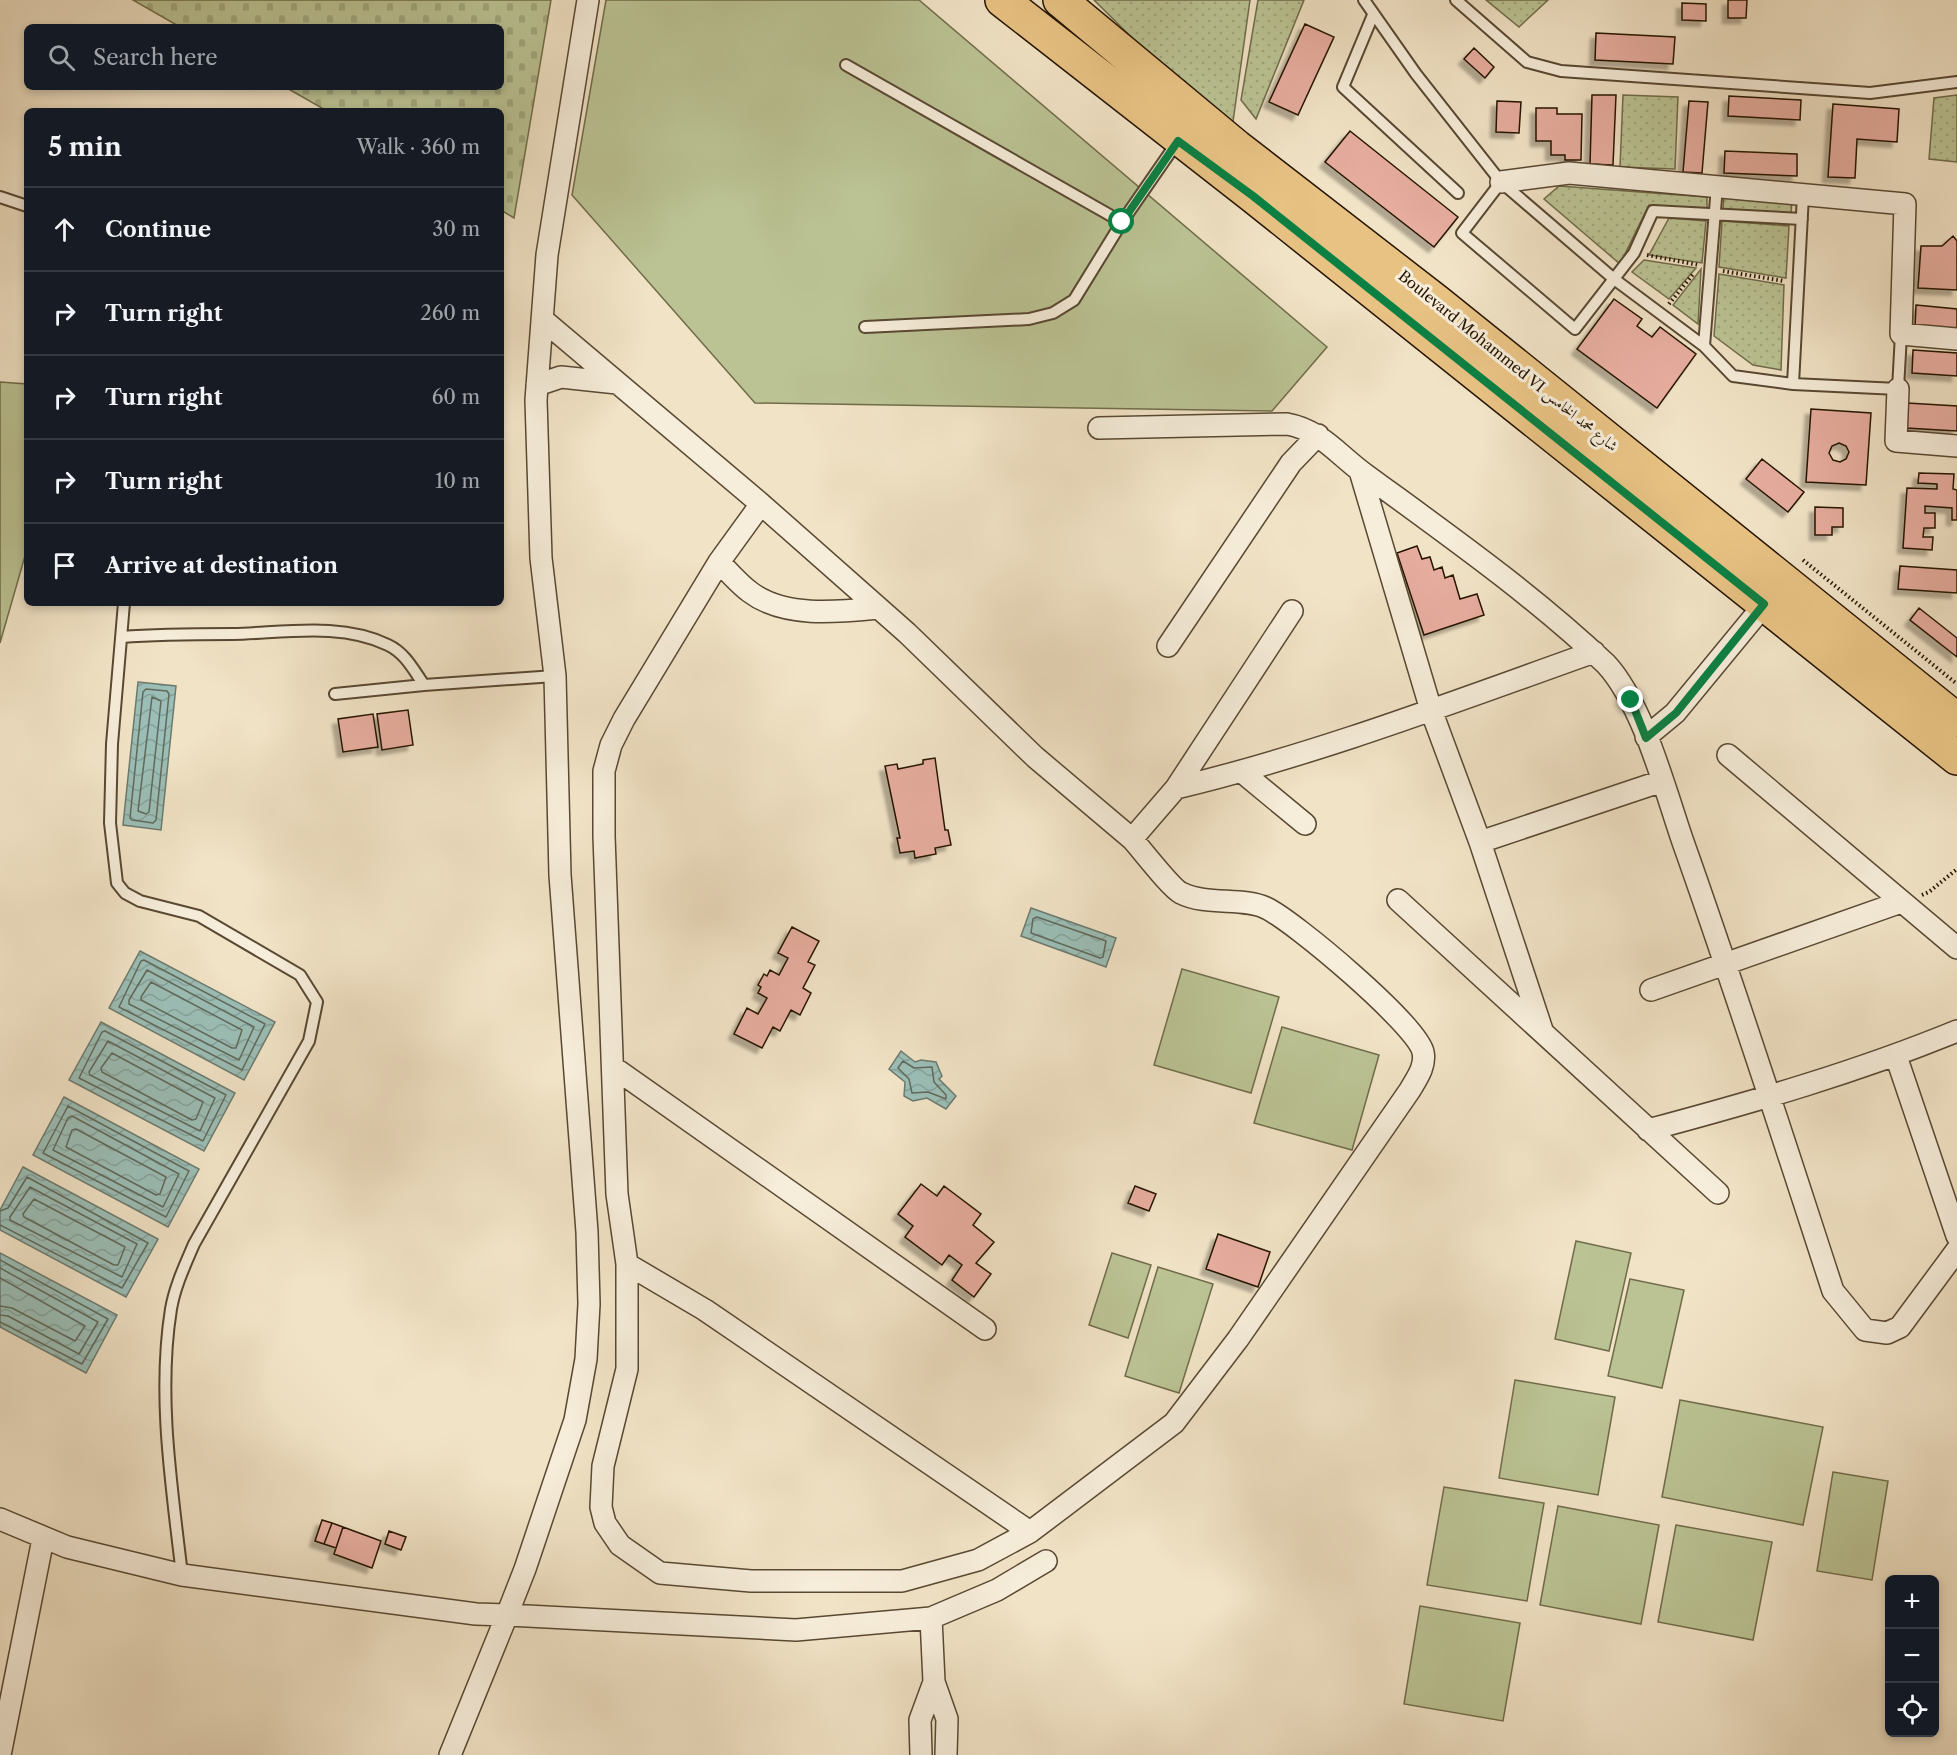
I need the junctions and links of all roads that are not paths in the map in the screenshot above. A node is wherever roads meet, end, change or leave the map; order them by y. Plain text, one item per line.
1 (588, 0) edge
2 (1002, 0) edge
3 (1060, 0) edge
4 (1364, 0) edge
5 (1456, 0) edge
6 (1373, 15) junction
7 (846, 65) dead end
8 (1957, 82) edge
9 (1178, 141) junction
10 (1501, 182) junction
11 (1717, 186) junction
12 (1458, 193) dead end
13 (1803, 195) junction
14 (0, 197) edge
15 (24, 205) edge
16 (1715, 216) junction
17 (1802, 219) junction
18 (1122, 222) junction
19 (1614, 279) junction
20 (542, 319) junction
21 (865, 327) dead end
22 (1901, 334) junction
23 (1957, 339) edge
24 (1704, 346) junction
25 (617, 383) junction
26 (1793, 384) junction
27 (537, 385) junction
28 (1898, 388) junction
29 (1099, 428) dead end
30 (1318, 435) junction
31 (1957, 446) edge
32 (1360, 471) junction
33 (761, 504) junction
34 (719, 562) junction
35 (1764, 604) junction
36 (124, 606) edge
37 (878, 608) junction
38 (1292, 611) dead end
39 (122, 638) junction
40 (1168, 646) dead end
41 (1594, 652) junction
42 (555, 676) junction
43 (424, 685) junction
44 (335, 694) dead end
45 (1431, 710) junction
46 (1957, 720) edge
47 (1646, 738) junction
48 (1728, 755) dead end
49 (1957, 758) edge
50 (1242, 772) junction
51 (1662, 781) junction
52 (1176, 788) junction
53 (1305, 824) dead end
54 (1132, 839) junction
55 (1480, 842) junction
56 (1398, 900) dead end
57 (1901, 902) junction
58 (1957, 948) edge
59 (1726, 965) junction
60 (1651, 990) dead end
61 (1542, 1030) junction
62 (1957, 1031) edge
63 (1896, 1056) junction
64 (613, 1067) junction
65 (1770, 1097) junction
66 (1648, 1130) junction
67 (1718, 1193) dead end
68 (1957, 1236) edge
69 (1957, 1250) edge
70 (627, 1264) junction
71 (985, 1329) dead end
72 (0, 1519) edge
73 (1030, 1532) junction
74 (43, 1539) junction
75 (1046, 1561) dead end
76 (182, 1575) junction
77 (507, 1615) junction
78 (932, 1618) junction
79 (934, 1682) junction
80 (0, 1755) edge
81 (450, 1755) edge
82 (921, 1755) edge
83 (946, 1755) edge

1 - 20 street
2 - 9 main road, Boulevard Mohammed VI شارع محمد الخامس
3 - 46 main road, Boulevard Mohammed VI شارع محمد الخامس
4 - 6 lane
5 - 8 lane
6 - 10 lane
6 - 12 lane
7 - 18 lane
9 - 18 lane
9 - 35 main road, Boulevard Mohammed VI شارع محمد الخامس
10 - 11 street
10 - 19 lane
10 - 19 lane
11 - 13 street
11 - 16 lane
13 - 17 lane
13 - 22 street
14 - 15 lane
16 - 17 lane
16 - 19 lane
16 - 24 lane
17 - 26 lane
18 - 21 lane
19 - 24 lane
20 - 25 street
20 - 27 street
22 - 23 street
22 - 28 lane
24 - 26 lane
25 - 27 street
25 - 33 street
26 - 28 lane
27 - 42 street
28 - 31 street
29 - 30 street
30 - 32 street
30 - 40 street
32 - 41 street
32 - 45 street
33 - 34 street
33 - 37 street
34 - 37 street
34 - 64 street
35 - 47 street
35 - 49 main road, Boulevard Mohammed VI شارع محمد الخامس
36 - 39 lane
37 - 54 street
38 - 52 street
39 - 43 lane
39 - 76 lane
41 - 45 street
41 - 47 street
42 - 43 lane
42 - 77 street
43 - 44 lane
45 - 50 street
45 - 55 street
47 - 51 street
48 - 57 street
50 - 52 street
50 - 53 street
51 - 55 street
51 - 59 street
52 - 54 street
54 - 73 street
55 - 61 street
56 - 61 street
57 - 58 street
57 - 59 street
59 - 60 street
59 - 65 street
61 - 66 street
62 - 63 street
63 - 65 street
63 - 68 street
64 - 70 street
64 - 71 street
65 - 66 street
65 - 69 street
66 - 67 street
70 - 73 street
70 - 73 street
72 - 74 street
74 - 76 street
74 - 80 street
75 - 78 street
76 - 77 street
77 - 78 street
77 - 81 street
78 - 79 street
79 - 82 street
79 - 83 street

